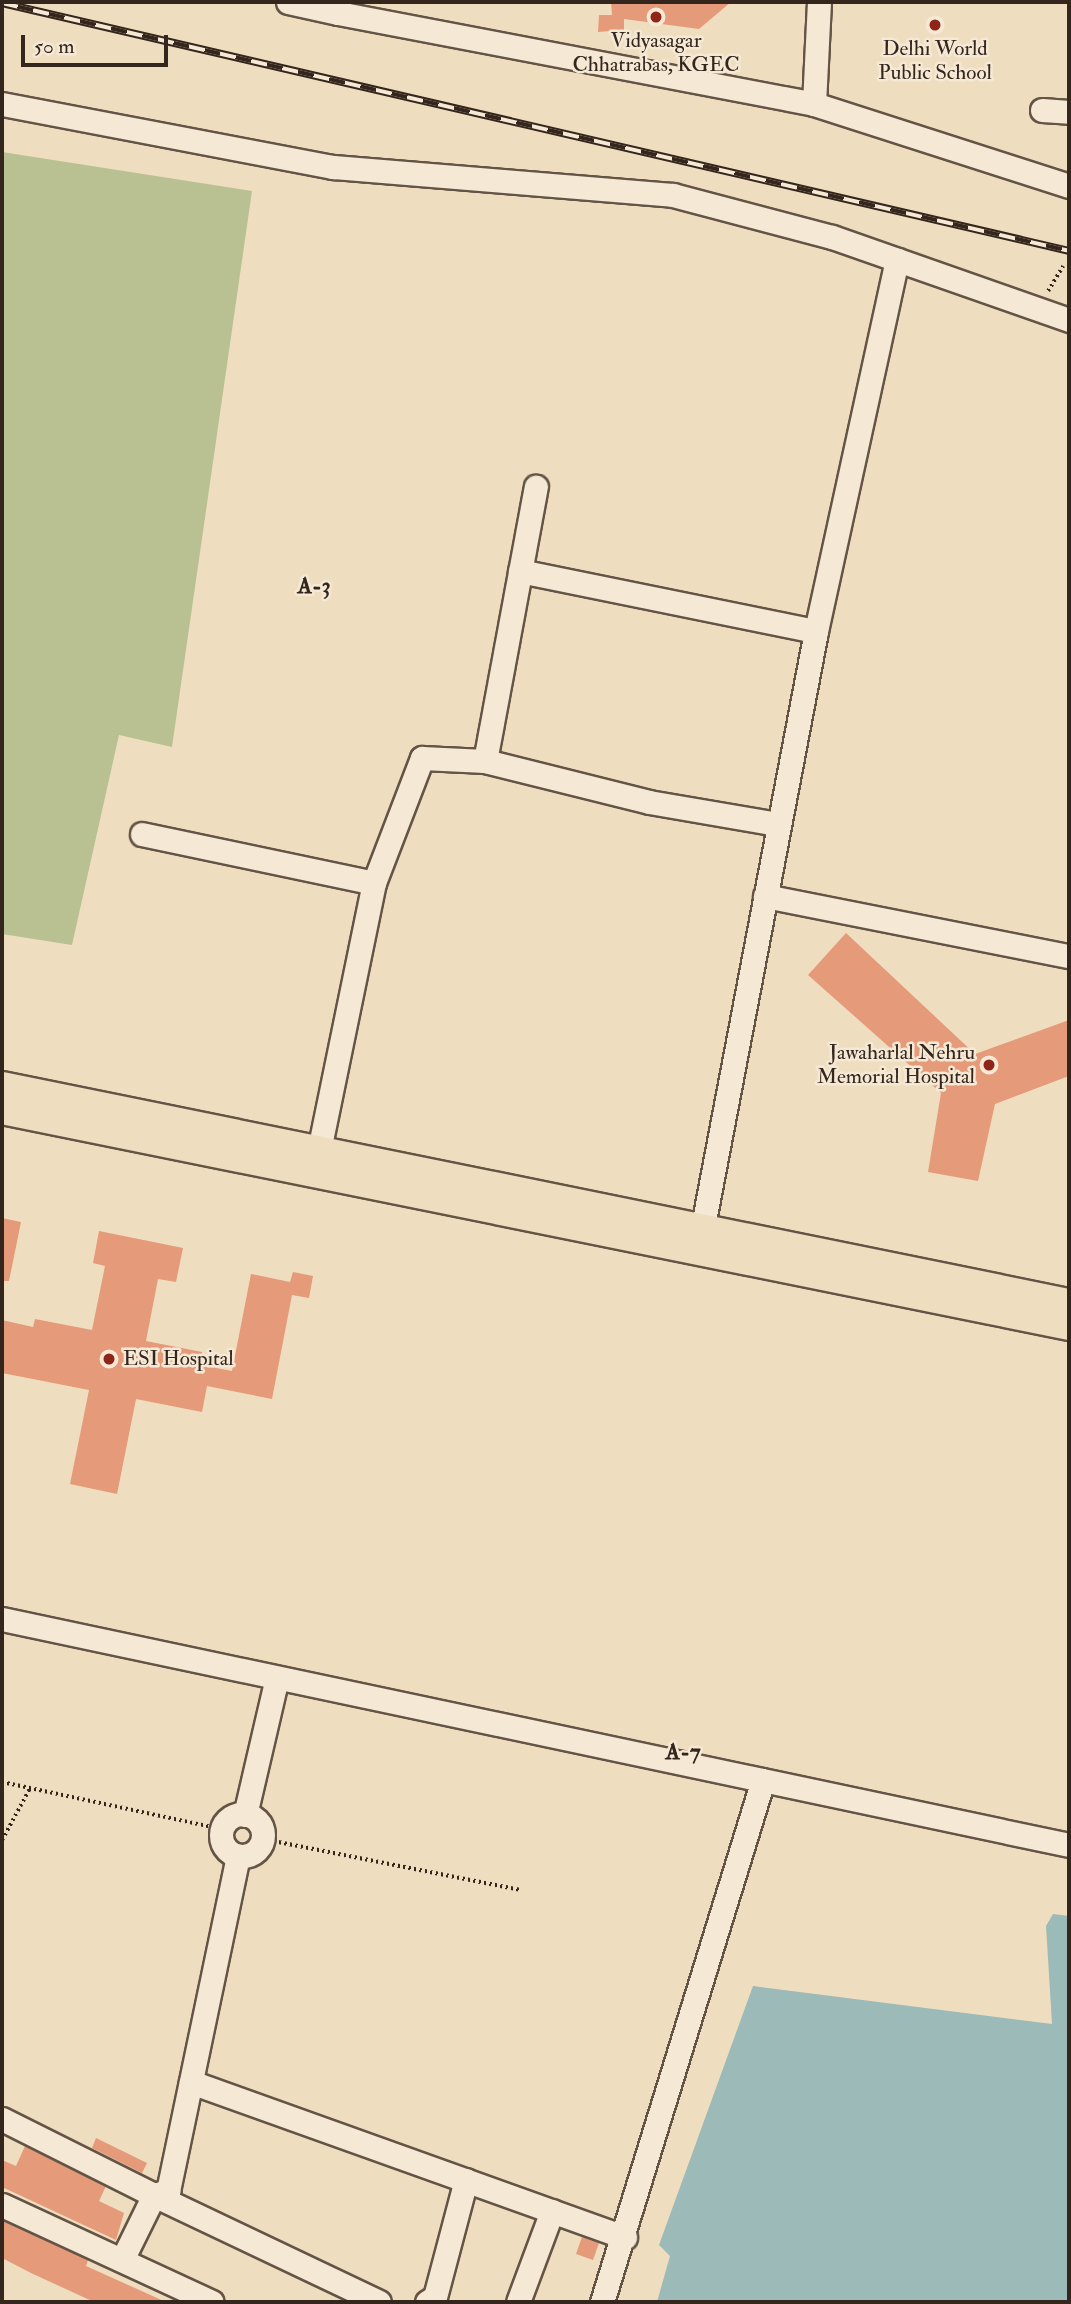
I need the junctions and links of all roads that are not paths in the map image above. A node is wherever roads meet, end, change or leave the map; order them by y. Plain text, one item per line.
1 (288, 2) edge
2 (819, 2) edge
3 (338, 7) edge
4 (2, 104) edge
5 (814, 104) junction
6 (1042, 110) dead end
7 (1069, 112) edge
8 (1069, 186) edge
9 (897, 260) junction
10 (1069, 320) edge
11 (536, 487) dead end
12 (520, 571) junction
13 (816, 631) junction
14 (485, 761) junction
15 (778, 824) junction
16 (142, 834) dead end
17 (374, 883) junction
18 (765, 896) junction
19 (1069, 956) edge
20 (2, 1086) edge
21 (2, 1110) edge
22 (317, 1163) junction
23 (702, 1231) junction
24 (1069, 1303) edge
25 (1069, 1326) edge
26 (2, 1619) edge
27 (278, 1678) junction
28 (763, 1780) junction
29 (246, 1815) junction
30 (1069, 1844) edge
31 (238, 1856) junction
32 (191, 2082) junction
33 (2, 2119) edge
34 (466, 2180) junction
35 (154, 2195) junction
36 (2, 2205) edge
37 (552, 2211) junction
38 (625, 2237) junction
39 (122, 2260) junction
40 (212, 2302) edge
41 (379, 2302) edge
42 (427, 2302) edge
43 (519, 2302) edge
44 (602, 2302) edge

1 - 3 street
2 - 5 street
3 - 5 street
4 - 9 street
5 - 8 street
6 - 7 street
9 - 10 street
9 - 13 street
11 - 12 street
12 - 13 street
12 - 14 street
13 - 15 street
14 - 15 street
14 - 17 street
15 - 18 street
16 - 17 street
17 - 22 street
18 - 19 street
18 - 23 street
20 - 22 main road
21 - 22 main road
22 - 23 main road
22 - 25 main road
23 - 24 main road
26 - 27 street
27 - 28 street
27 - 29 street
28 - 30 street
28 - 38 street
29 - 31 street
29 - 31 street
31 - 32 street
32 - 34 street
32 - 35 street
33 - 35 street
34 - 37 street
34 - 42 street
35 - 39 street
35 - 41 street
36 - 39 street
37 - 38 street
37 - 43 street
38 - 44 street
39 - 40 street

